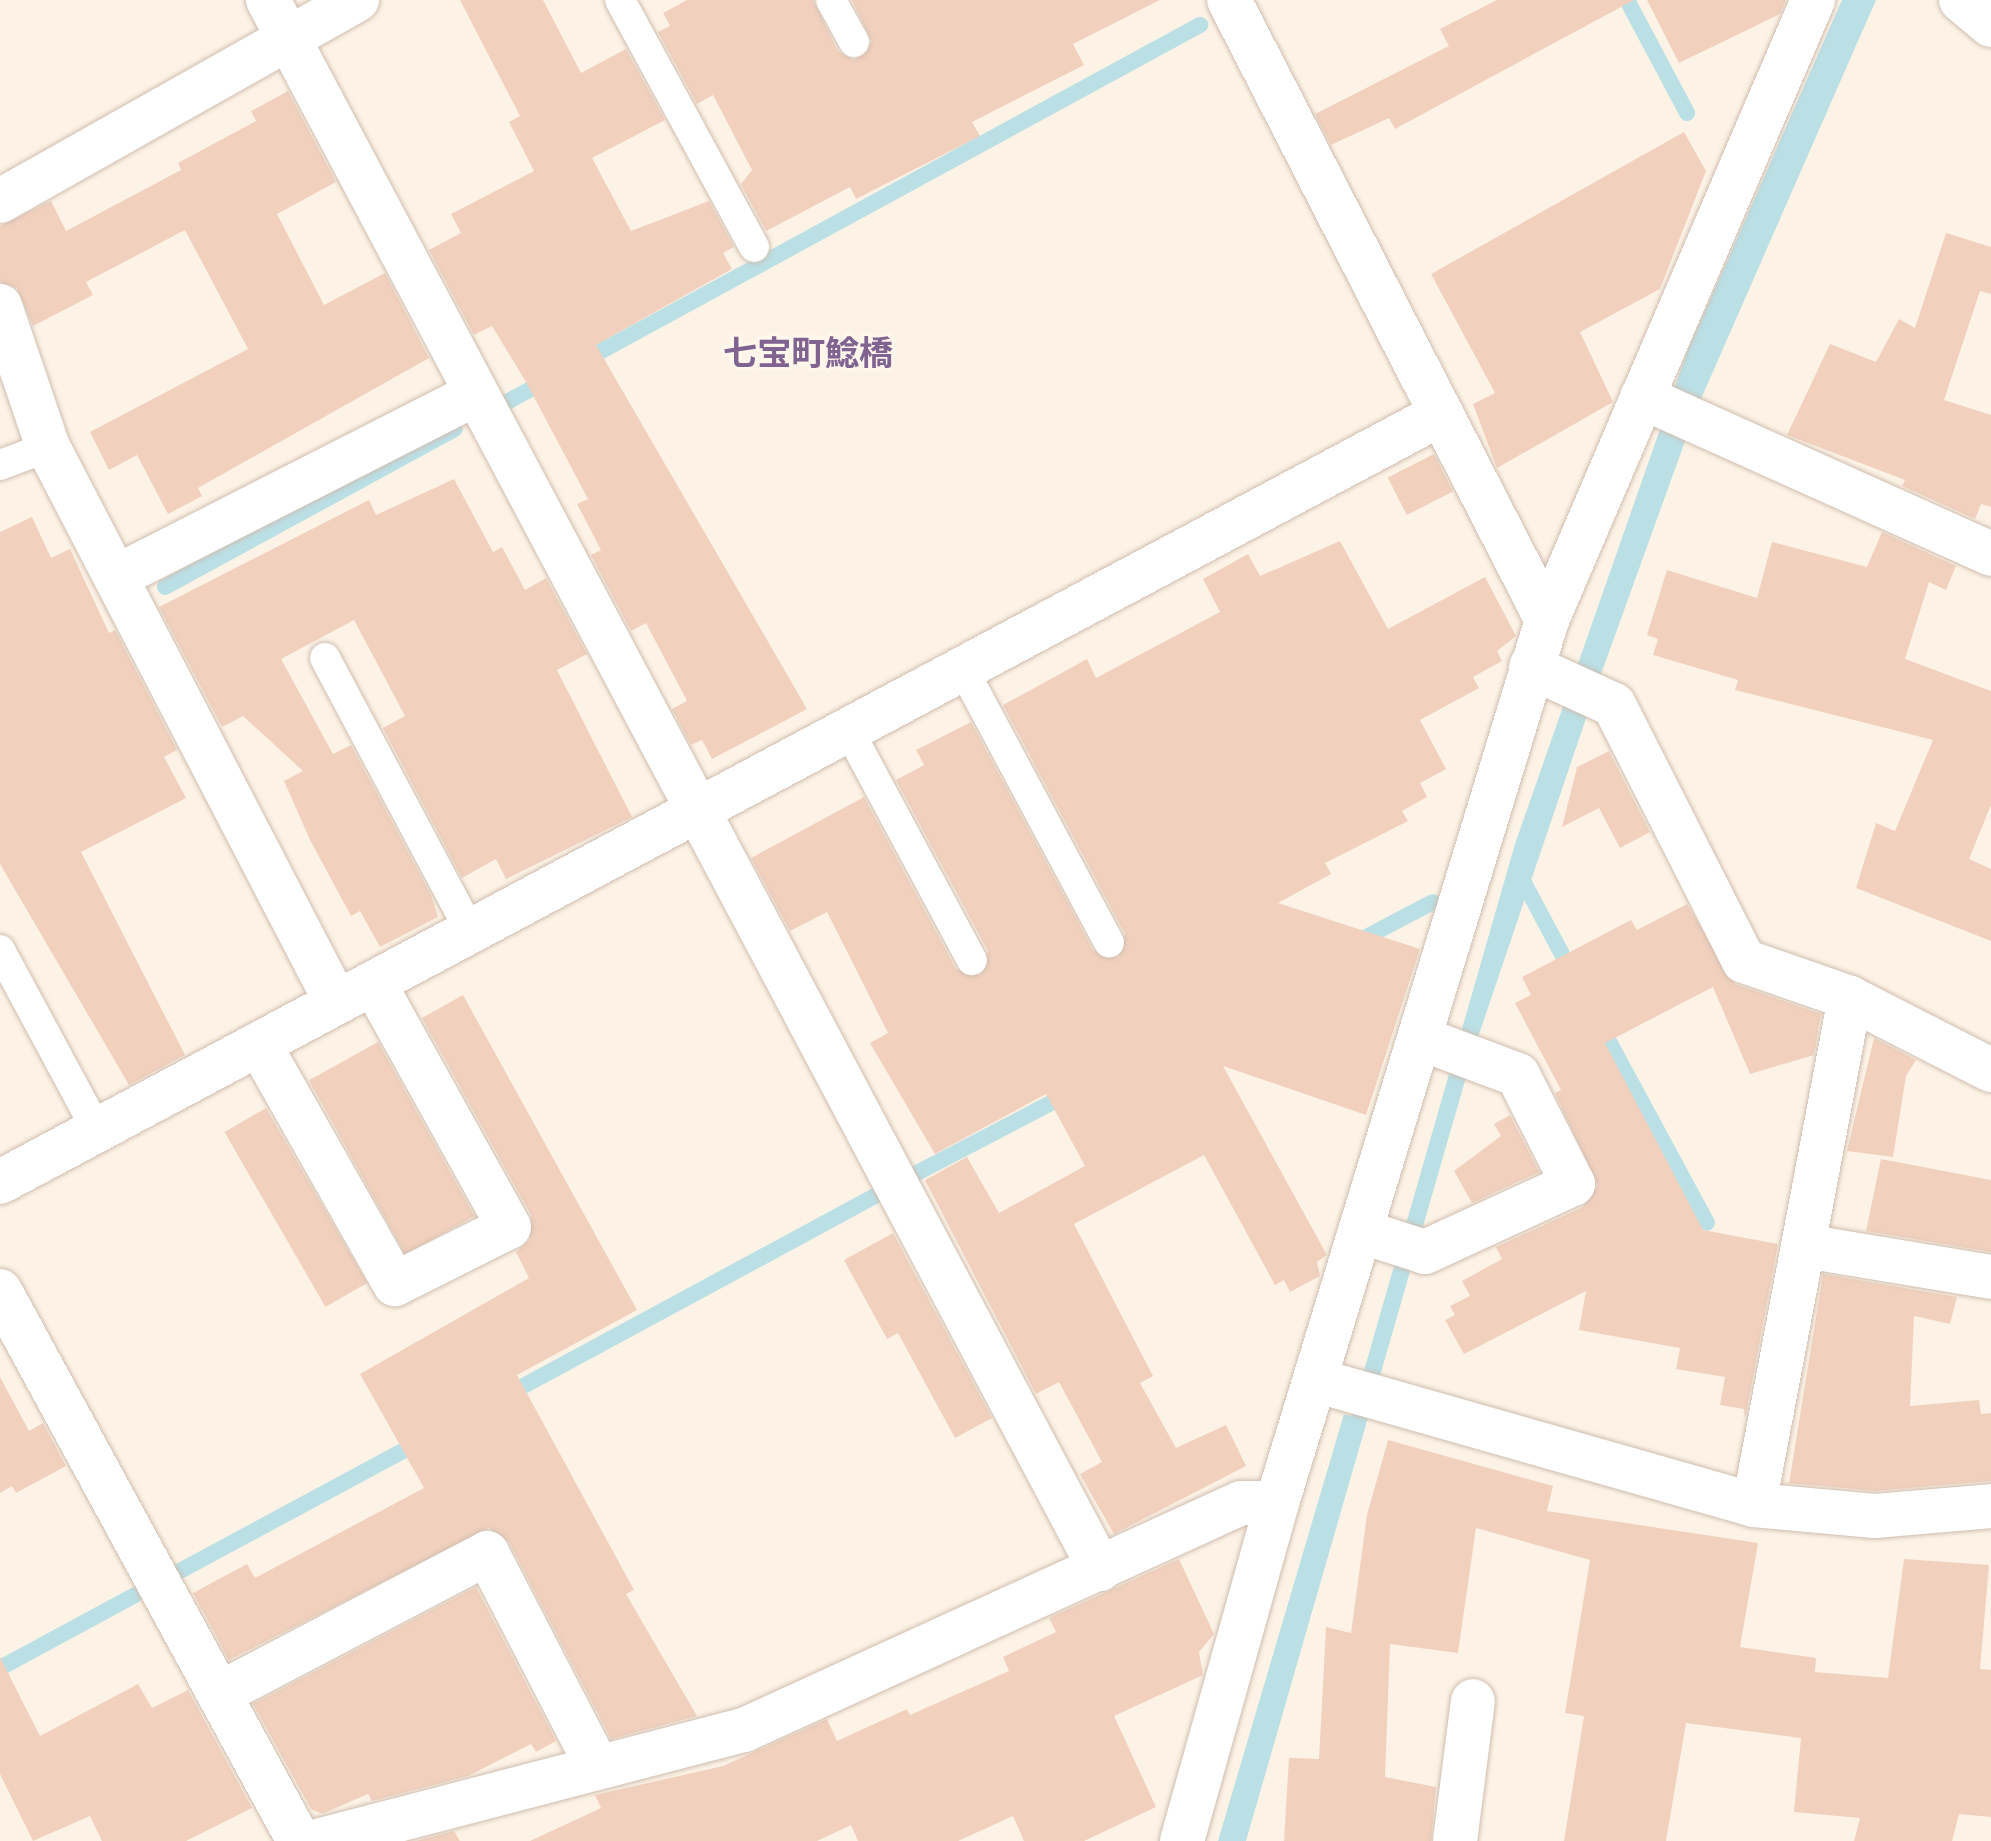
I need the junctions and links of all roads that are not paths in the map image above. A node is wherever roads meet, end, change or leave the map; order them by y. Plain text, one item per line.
1 (268, 0) edge
2 (357, 0) edge
3 (620, 0) edge
4 (831, 0) edge
5 (1229, 0) edge
6 (1813, 0) edge
7 (1961, 0) edge
8 (1991, 25) edge
9 (287, 38) junction
10 (854, 42) dead end
11 (0, 201) edge
12 (754, 247) dead end
13 (0, 306) edge
14 (475, 394) junction
15 (1667, 408) junction
16 (1439, 415) junction
17 (48, 447) junction
18 (0, 465) edge
19 (1991, 554) edge
20 (116, 577) junction
21 (1547, 620) junction
22 (325, 658) dead end
23 (963, 669) junction
24 (1566, 680) junction
25 (849, 731) junction
26 (700, 809) junction
27 (470, 931) junction
28 (1109, 942) dead end
29 (0, 950) edge
30 (972, 960) dead end
31 (374, 983) junction
32 (1850, 998) junction
33 (336, 1002) junction
34 (259, 1044) junction
35 (1435, 1044) junction
36 (1991, 1070) edge
37 (97, 1130) junction
38 (0, 1182) edge
39 (1390, 1241) junction
40 (1804, 1246) junction
41 (1991, 1277) edge
42 (0, 1291) edge
43 (1324, 1383) junction
44 (1277, 1503) junction
45 (1754, 1505) junction
46 (1991, 1506) edge
47 (1100, 1569) junction
48 (219, 1694) junction
49 (1473, 1701) dead end
50 (597, 1766) junction
51 (299, 1841) edge
52 (317, 1841) edge
53 (1182, 1841) edge
54 (1455, 1841) edge

1 - 9 street
2 - 9 street
3 - 12 lane
4 - 10 lane
5 - 16 street
6 - 15 street
7 - 8 street
9 - 11 street
9 - 14 street
13 - 17 street
14 - 20 street
14 - 26 street
15 - 19 street
15 - 21 street
16 - 21 street
16 - 23 street
17 - 18 lane
17 - 20 street
20 - 33 street
21 - 24 street
22 - 27 lane
23 - 25 street
23 - 28 lane
24 - 32 street
24 - 35 street
25 - 26 street
25 - 30 lane
26 - 27 street
26 - 47 street
27 - 31 street
29 - 37 lane
31 - 33 street
31 - 34 street
32 - 36 street
32 - 40 street
33 - 34 street
34 - 37 street
35 - 39 street
35 - 39 street
37 - 38 street
39 - 43 street
40 - 41 street
40 - 45 street
42 - 48 street
43 - 44 street
43 - 45 street
44 - 47 street
44 - 53 street
45 - 46 street
47 - 50 street
48 - 50 street
48 - 51 street
49 - 54 street
50 - 52 street

